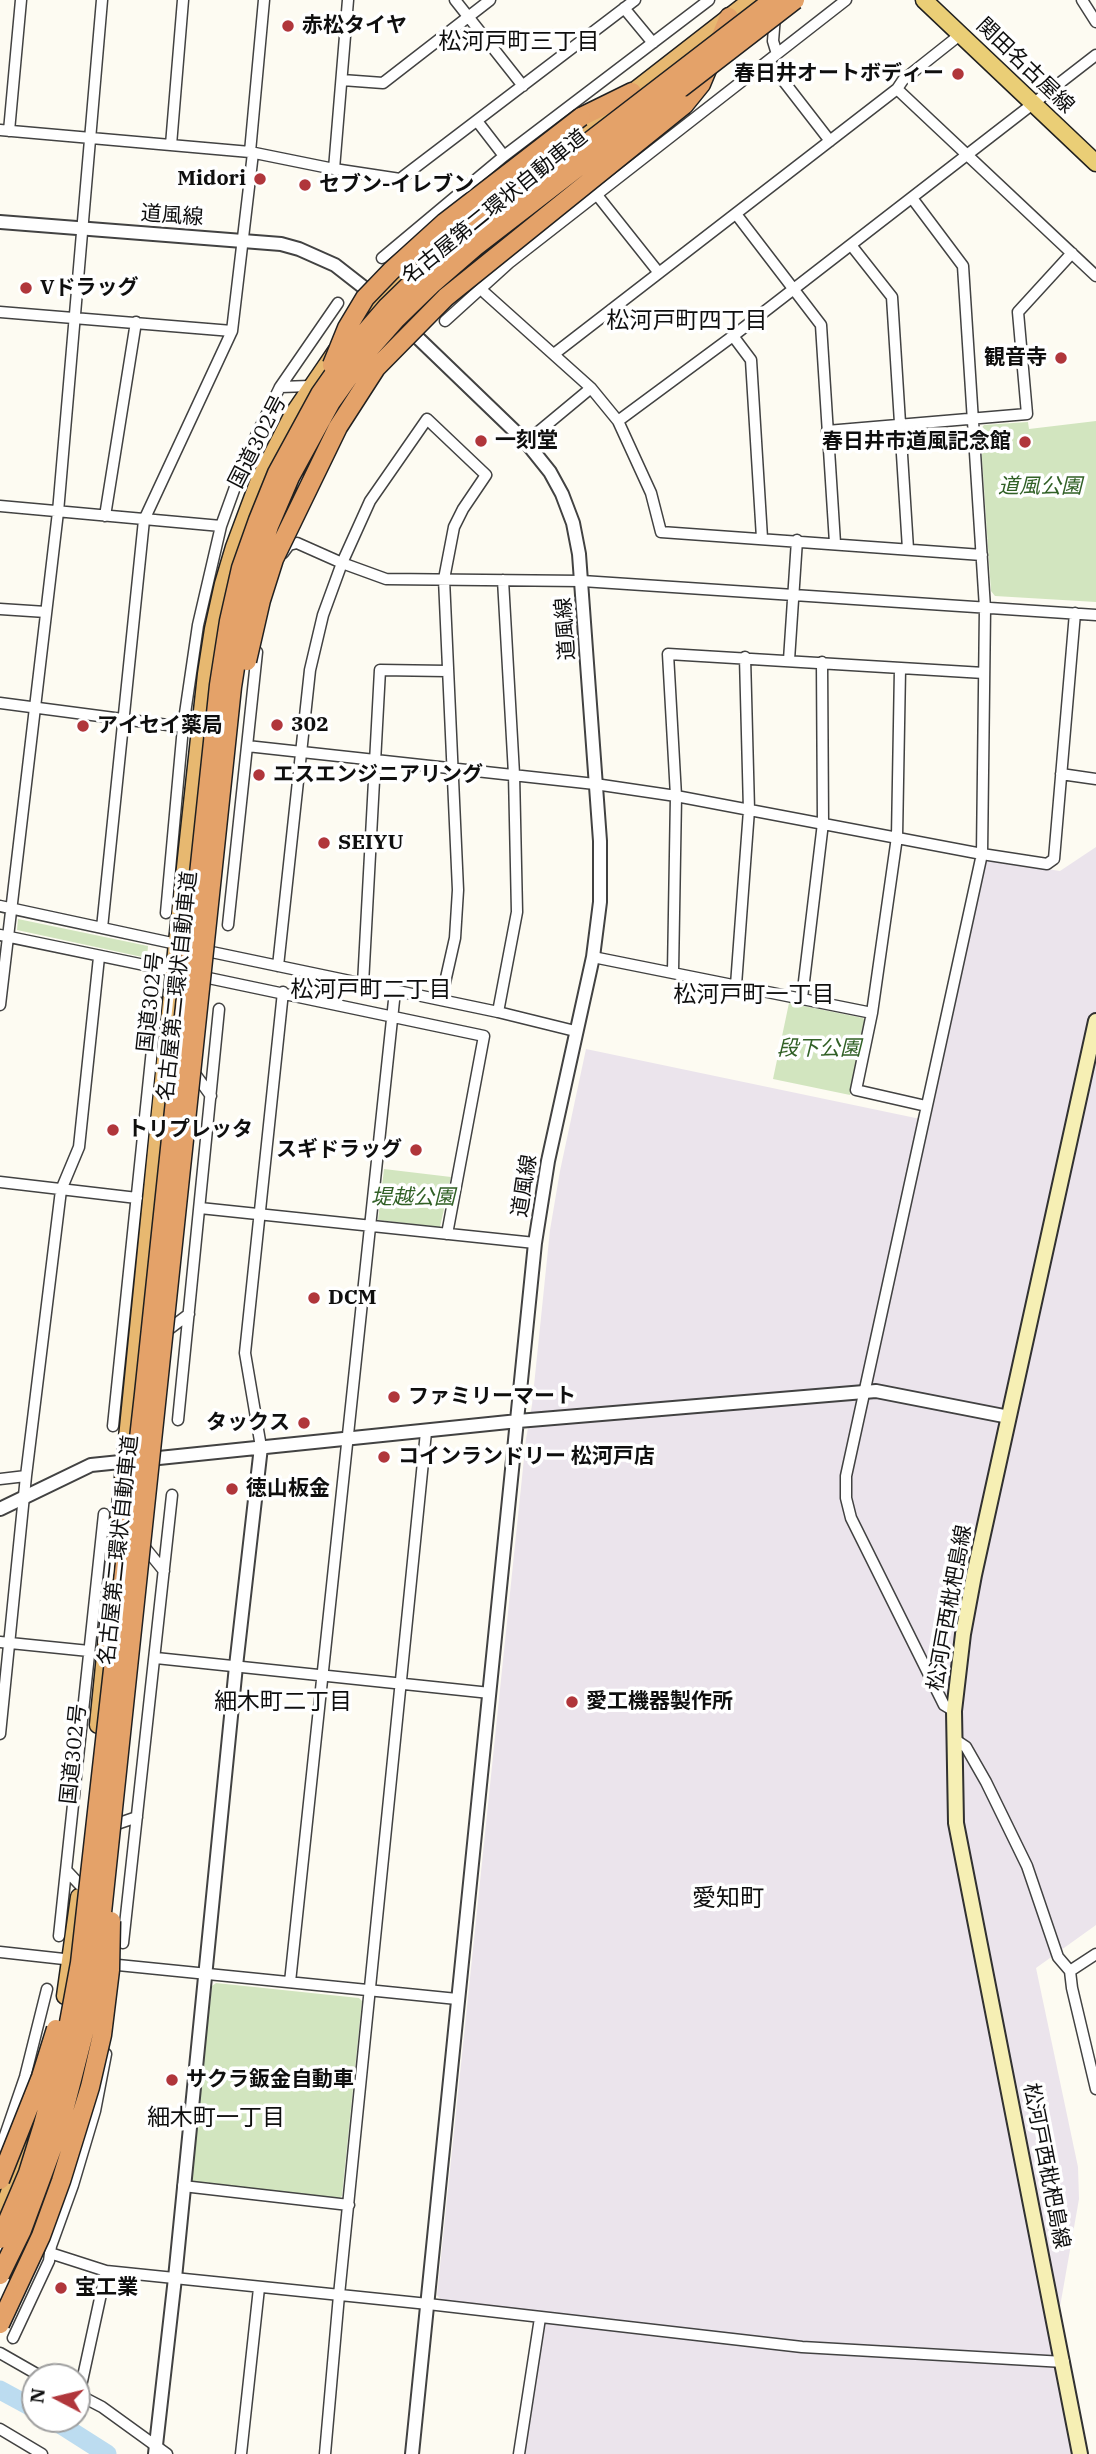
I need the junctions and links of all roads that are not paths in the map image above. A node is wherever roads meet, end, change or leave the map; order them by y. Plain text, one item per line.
1 (21, 0) edge
2 (102, 0) edge
3 (183, 0) edge
4 (264, 0) edge
5 (348, 0) edge
6 (455, 0) edge
7 (489, 0) edge
8 (635, 0) edge
9 (709, 0) edge
10 (774, 0) edge
11 (795, 0) edge
12 (846, 0) edge
13 (924, 0) edge
14 (1082, 0) edge
15 (738, 6) edge
16 (624, 8) junction
17 (468, 18) junction
18 (1096, 22) edge
19 (961, 34) junction
20 (653, 43) junction
21 (777, 54) junction
22 (1096, 55) edge
23 (768, 61) junction
24 (342, 80) junction
25 (523, 86) junction
26 (897, 89) junction
27 (632, 92) junction
28 (1033, 103) junction
29 (477, 121) junction
30 (4, 130) edge
31 (90, 139) junction
32 (830, 141) junction
33 (171, 145) junction
34 (252, 152) junction
35 (966, 155) junction
36 (504, 156) junction
37 (1096, 163) edge
38 (334, 169) junction
39 (597, 195) junction
40 (912, 198) junction
41 (736, 214) junction
42 (0, 222) edge
43 (421, 225) junction
44 (82, 229) junction
45 (450, 234) junction
46 (242, 240) junction
47 (851, 245) junction
48 (429, 252) junction
49 (1072, 253) junction
50 (382, 258) dead end
51 (509, 263) junction
52 (659, 273) junction
53 (1096, 276) edge
54 (794, 289) junction
55 (485, 293) dead end
56 (379, 300) junction
57 (338, 303) dead end
58 (0, 312) edge
59 (75, 317) junction
60 (445, 321) dead end
61 (136, 323) junction
62 (232, 331) junction
63 (733, 336) junction
64 (554, 354) junction
65 (280, 387) junction
66 (590, 388) junction
67 (315, 390) junction
68 (972, 419) junction
69 (618, 422) junction
70 (899, 426) junction
71 (827, 431) junction
72 (526, 442) junction
73 (0, 506) edge
74 (58, 512) junction
75 (105, 516) junction
76 (144, 520) junction
77 (220, 526) junction
78 (761, 538) junction
79 (797, 540) junction
80 (835, 543) junction
81 (908, 549) junction
82 (982, 555) junction
83 (342, 563) junction
84 (444, 579) junction
85 (503, 580) junction
86 (582, 581) junction
87 (794, 595) junction
88 (985, 608) junction
89 (0, 609) edge
90 (46, 612) junction
91 (1075, 613) junction
92 (1096, 615) edge
93 (745, 657) junction
94 (789, 660) junction
95 (822, 662) junction
96 (900, 668) junction
97 (447, 671) junction
98 (984, 673) junction
99 (0, 704) edge
100 (35, 708) junction
101 (124, 719) junction
102 (183, 727) junction
103 (247, 746) junction
104 (299, 751) junction
105 (376, 759) junction
106 (452, 767) junction
107 (514, 774) junction
108 (1062, 775) junction
109 (1096, 779) edge
110 (596, 784) junction
111 (676, 796) junction
112 (241, 798) junction
113 (749, 810) junction
114 (823, 823) junction
115 (189, 831) junction
116 (897, 837) junction
117 (982, 854) junction
118 (215, 857) junction
119 (5, 907) edge
120 (166, 913) dead end
121 (228, 925) dead end
122 (102, 928) junction
123 (4, 936) edge
124 (178, 945) junction
125 (99, 957) junction
126 (593, 957) junction
127 (278, 966) junction
128 (175, 972) junction
129 (673, 972) junction
130 (363, 984) junction
131 (736, 985) junction
132 (395, 991) junction
133 (283, 992) junction
134 (802, 998) junction
135 (440, 1000) junction
136 (157, 1001) dead end
137 (0, 1004) edge
138 (219, 1009) dead end
139 (498, 1012) junction
140 (872, 1013) junction
141 (392, 1016) junction
142 (1096, 1021) edge
143 (575, 1031) junction
144 (168, 1037) junction
145 (163, 1089) junction
146 (211, 1096) junction
147 (147, 1098) junction
148 (926, 1106) junction
149 (0, 1182) edge
150 (61, 1190) junction
151 (137, 1198) junction
152 (200, 1208) junction
153 (260, 1214) junction
154 (369, 1225) junction
155 (447, 1234) junction
156 (535, 1242) junction
157 (189, 1314) junction
158 (136, 1353) junction
159 (119, 1373) junction
160 (864, 1391) junction
161 (132, 1394) junction
162 (1009, 1418) junction
163 (178, 1420) dead end
164 (517, 1422) junction
165 (113, 1426) dead end
166 (426, 1432) junction
167 (347, 1439) junction
168 (261, 1447) junction
169 (125, 1460) junction
170 (26, 1476) junction
171 (0, 1479) edge
172 (172, 1495) dead end
173 (24, 1496) junction
174 (0, 1509) edge
175 (112, 1515) junction
176 (164, 1571) junction
177 (113, 1579) junction
178 (96, 1588) junction
179 (5, 1643) edge
180 (89, 1651) junction
181 (156, 1658) junction
182 (236, 1666) junction
183 (322, 1675) junction
184 (400, 1684) junction
185 (490, 1693) junction
186 (954, 1711) junction
187 (0, 1734) edge
188 (954, 1739) junction
189 (107, 1805) junction
190 (138, 1817) junction
191 (86, 1835) junction
192 (66, 1871) junction
193 (80, 1885) junction
194 (59, 1936) dead end
195 (123, 1943) dead end
196 (0, 1952) edge
197 (1096, 1954) edge
198 (71, 1960) junction
199 (1070, 1971) junction
200 (204, 1973) junction
201 (290, 1982) junction
202 (47, 1989) dead end
203 (370, 1990) junction
204 (114, 1995) dead end
205 (457, 1999) junction
206 (56, 2048) junction
207 (50, 2070) junction
208 (25, 2077) junction
209 (100, 2087) junction
210 (1096, 2089) edge
211 (0, 2150) edge
212 (0, 2167) edge
213 (0, 2180) edge
214 (74, 2185) junction
215 (183, 2186) junction
216 (0, 2189) edge
217 (349, 2205) junction
218 (1, 2214) edge
219 (0, 2239) edge
220 (50, 2253) junction
221 (106, 2271) junction
222 (0, 2276) edge
223 (174, 2278) junction
224 (259, 2288) junction
225 (339, 2295) junction
226 (428, 2304) junction
227 (540, 2318) junction
228 (0, 2324) edge
229 (13, 2338) dead end
230 (0, 2353) edge
231 (1064, 2362) junction
232 (85, 2363) edge
233 (21, 2365) edge
234 (91, 2401) edge
235 (2, 2434) edge
236 (159, 2451) edge
237 (42, 2454) edge
238 (241, 2454) edge
239 (325, 2454) edge
240 (412, 2454) edge
241 (519, 2454) edge
242 (1080, 2454) edge

1 - 30 street
2 - 31 street
3 - 33 street
4 - 34 street
5 - 24 street
6 - 17 street
7 - 17 street
8 - 16 street
9 - 20 street
10 - 21 street
10 - 67 highway, 名古屋第二環状自動車道, bridge
11 - 118 highway, 名古屋第二環状自動車道, bridge
12 - 21 street
13 - 19 main road, 関田名古屋線
14 - 18 street
15 - 27 highway, 国道302号
15 - 118 highway, bridge
16 - 20 street
16 - 25 street
17 - 24 street
17 - 25 street
19 - 26 street
19 - 28 main road, 関田名古屋線
20 - 36 street
21 - 23 street
22 - 28 street
23 - 32 street
23 - 39 street
24 - 38 street
25 - 29 street
26 - 32 street
26 - 35 street
27 - 45 highway, 国道302号
27 - 67 highway, bridge
28 - 35 street
28 - 37 main road, 関田名古屋線
29 - 36 street
29 - 38 street
30 - 31 street
31 - 33 street
31 - 44 street
32 - 41 street
33 - 34 street
34 - 38 street
34 - 46 street
35 - 40 street
35 - 49 street
36 - 43 street
39 - 51 street
39 - 52 street
40 - 47 street
40 - 68 street
41 - 52 street
41 - 54 street
42 - 44 street, 道風線
43 - 48 street
43 - 50 street
44 - 46 street, 道風線
44 - 59 street
45 - 48 highway, 国道302号
45 - 51 street
46 - 56 street, 道風線
46 - 62 street
47 - 54 street
47 - 70 street
48 - 56 highway, 国道302号
49 - 53 street
49 - 68 street
51 - 60 street
52 - 64 street
54 - 63 street
54 - 71 street
55 - 64 street
56 - 67 highway, 国道302号
56 - 72 street, 道風線
57 - 65 street
58 - 59 street
59 - 61 street
59 - 74 street
61 - 62 street
61 - 75 street
62 - 76 street
63 - 69 street
63 - 78 street
64 - 66 street
65 - 67 street
65 - 77 street
66 - 69 street
66 - 72 street
67 - 115 highway, 国道302号
67 - 189 highway, 名古屋第二環状自動車道, bridge
68 - 70 street
68 - 82 street
69 - 78 street
70 - 71 street
70 - 81 street
71 - 80 street
72 - 86 street, 道風線
73 - 74 street
74 - 75 street
74 - 90 street
75 - 76 street
76 - 77 street
76 - 101 street
77 - 102 street
78 - 79 street
79 - 80 street
79 - 87 street
80 - 81 street
81 - 82 street
82 - 88 street
83 - 84 street
83 - 84 street
83 - 103 street
83 - 104 street
84 - 85 street
84 - 97 street
85 - 86 street
85 - 107 street
86 - 87 street
86 - 110 street, 道風線
87 - 88 street
87 - 94 street
88 - 91 street
88 - 98 street
89 - 90 street
90 - 100 street
91 - 92 street
91 - 108 street
93 - 94 street
93 - 111 street
93 - 113 street
94 - 95 street
95 - 96 street
95 - 114 street
96 - 98 street
96 - 116 street
97 - 105 street
97 - 106 street
98 - 117 street
99 - 100 street
100 - 101 street
100 - 119 street
101 - 102 street
101 - 122 street
102 - 120 street
103 - 104 street
103 - 112 street
104 - 105 street
104 - 127 street
105 - 106 street
105 - 130 street
106 - 107 street
106 - 135 street
107 - 110 street
107 - 139 street
108 - 109 street
108 - 117 street
110 - 111 street
110 - 126 street, 道風線
111 - 113 street
111 - 129 street
112 - 115 street
112 - 121 street
113 - 114 street
113 - 131 street
114 - 116 street
114 - 134 street
115 - 124 highway, 国道302号
116 - 117 street
116 - 140 street
117 - 148 street
118 - 189 highway, 名古屋第二環状自動車道, bridge
119 - 122 street
119 - 123 street
122 - 124 street
123 - 125 street
123 - 137 street
124 - 127 street
124 - 128 highway, 国道302号
125 - 128 street
125 - 150 street
126 - 129 street
126 - 143 street, 道風線
127 - 130 street
128 - 133 street
128 - 144 highway, 国道302号
129 - 131 street
130 - 132 street
131 - 134 street
132 - 135 street
132 - 141 street
133 - 141 street
133 - 153 street
134 - 140 street
135 - 139 street
136 - 147 street
138 - 146 street
139 - 143 street
140 - 148 street
141 - 154 street
141 - 155 street
142 - 162 main road, 松河戸西枇杷島線
143 - 156 street, 道風線
144 - 145 highway, 国道302号
144 - 146 street
145 - 147 street
145 - 158 highway, 国道302号
146 - 152 street
147 - 151 street
148 - 160 street
149 - 150 street
150 - 151 street
150 - 170 street
151 - 159 street
152 - 153 street
152 - 157 street
153 - 154 street
153 - 168 street
154 - 155 street
154 - 167 street
155 - 156 street
156 - 164 street, 道風線
157 - 158 street
157 - 163 street
158 - 161 highway, 国道302号
159 - 161 street
159 - 165 street
160 - 162 street
160 - 164 street
160 - 186 street
161 - 169 highway, 国道302号
162 - 186 main road, 松河戸西枇杷島線
164 - 166 street
164 - 185 street, 道風線
166 - 167 street
166 - 184 street
167 - 168 street
167 - 183 street
168 - 169 street
168 - 182 street
169 - 173 street
169 - 175 highway, 国道302号
170 - 171 street
170 - 173 street
172 - 176 street
173 - 174 street
173 - 179 street
175 - 176 street
175 - 177 highway, 国道302号
175 - 178 street
176 - 181 street
177 - 178 street
177 - 191 highway, 国道302号
178 - 180 street
179 - 180 street
179 - 187 street
180 - 192 street
181 - 182 street
181 - 190 street
182 - 183 street
182 - 200 street
183 - 184 street
183 - 201 street
184 - 185 street
184 - 203 street
185 - 205 street, 道風線
186 - 188 main road, 松河戸西枇杷島線
188 - 199 street
188 - 231 main road, 松河戸西枇杷島線
189 - 213 highway, bridge
189 - 219 highway, 名古屋第二環状自動車道, bridge
189 - 222 highway, 名古屋第二環状自動車道, bridge
189 - 228 highway, bridge
190 - 191 street
190 - 195 street
191 - 193 highway, 国道302号
192 - 193 street
192 - 194 street
193 - 198 highway, 国道302号
196 - 198 street
197 - 199 street
198 - 200 street
198 - 206 highway, 国道302号
199 - 210 street
200 - 201 street
200 - 215 street
201 - 203 street
202 - 208 street
203 - 205 street
203 - 217 street
204 - 209 street
205 - 226 street, 道風線
206 - 207 highway, 国道302号
206 - 209 street
207 - 208 street
207 - 218 highway, 国道302号
208 - 211 street
209 - 214 street
212 - 216 street
214 - 218 street
214 - 220 street
215 - 217 street
215 - 223 street
217 - 225 street
220 - 221 street
220 - 229 street
221 - 223 street
221 - 232 street
223 - 224 street
223 - 236 street
224 - 225 street
224 - 238 street
225 - 226 street
225 - 239 street
226 - 227 street
226 - 240 street, 道風線
227 - 231 street
227 - 241 street
230 - 233 street
231 - 242 main road, 松河戸西枇杷島線
234 - 236 street
235 - 237 street

